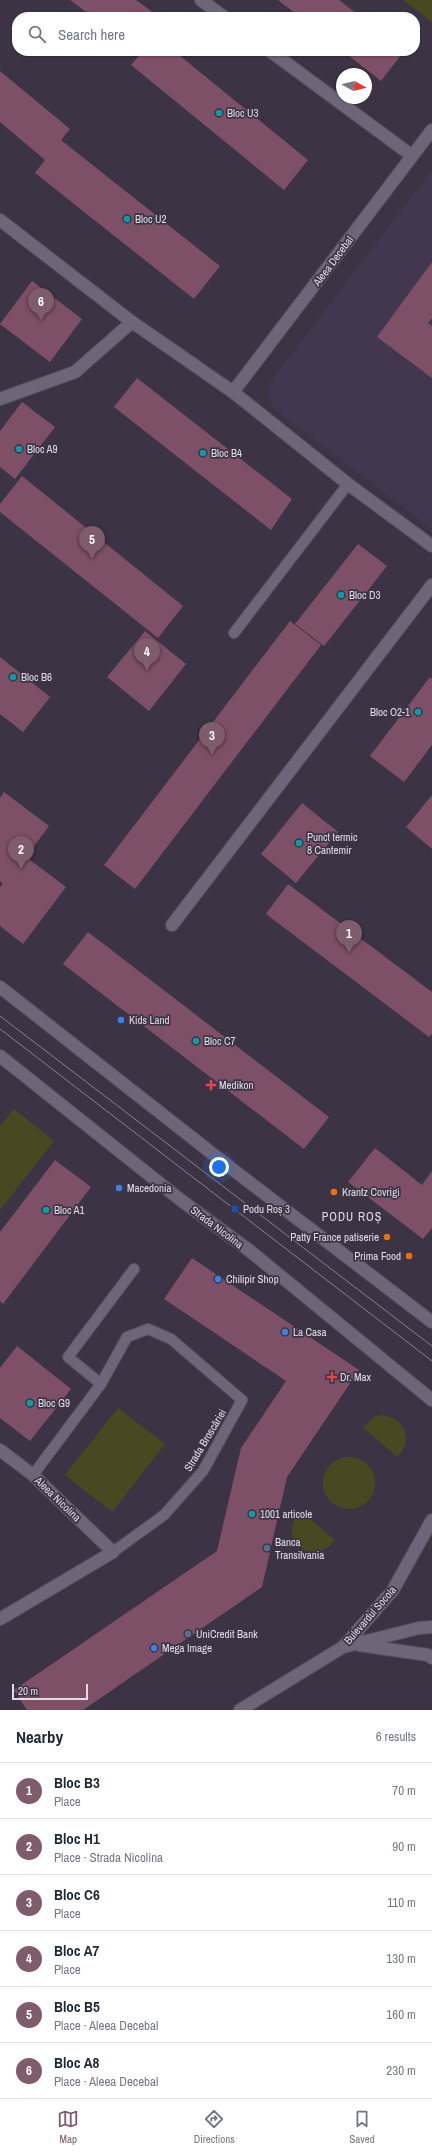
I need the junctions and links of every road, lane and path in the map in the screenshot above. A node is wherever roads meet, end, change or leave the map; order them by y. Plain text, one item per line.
1 (201, 0) edge
2 (217, 12) edge
3 (277, 56) edge
4 (432, 130) edge
5 (411, 155) junction
6 (0, 220) edge
7 (132, 322) junction
8 (233, 392) junction
9 (0, 399) edge
10 (348, 484) junction
11 (432, 546) edge
12 (432, 585) edge
13 (234, 633) dead end
14 (172, 925) dead end
15 (0, 987) edge
16 (0, 1056) edge
17 (134, 1269) dead end
18 (432, 1322) edge
19 (101, 1384) junction
20 (432, 1400) edge
21 (0, 1450) edge
22 (33, 1474) junction
23 (432, 1520) edge
24 (113, 1552) junction
25 (0, 1619) edge
26 (432, 1627) edge
27 (348, 1645) junction
28 (432, 1658) edge
29 (240, 1710) edge

1 - 2 street
3 - 5 street
4 - 5 street, Aleea Decebal
5 - 8 street, Aleea Decebal
6 - 7 street
7 - 8 street
7 - 9 street
8 - 10 street
10 - 11 street
10 - 13 lane
12 - 14 street
15 - 18 street
16 - 20 street, Strada Nicolina
17 - 19 lane
19 - 22 lane
19 - 24 lane, Strada Broscăriei
21 - 22 street, Aleea Nicolina
22 - 24 street, Aleea Nicolina
23 - 27 street, Bulevardul Socola
24 - 25 street
26 - 27 street, Bulevardul Socola
27 - 28 street
27 - 29 street, Bulevardul Socola

